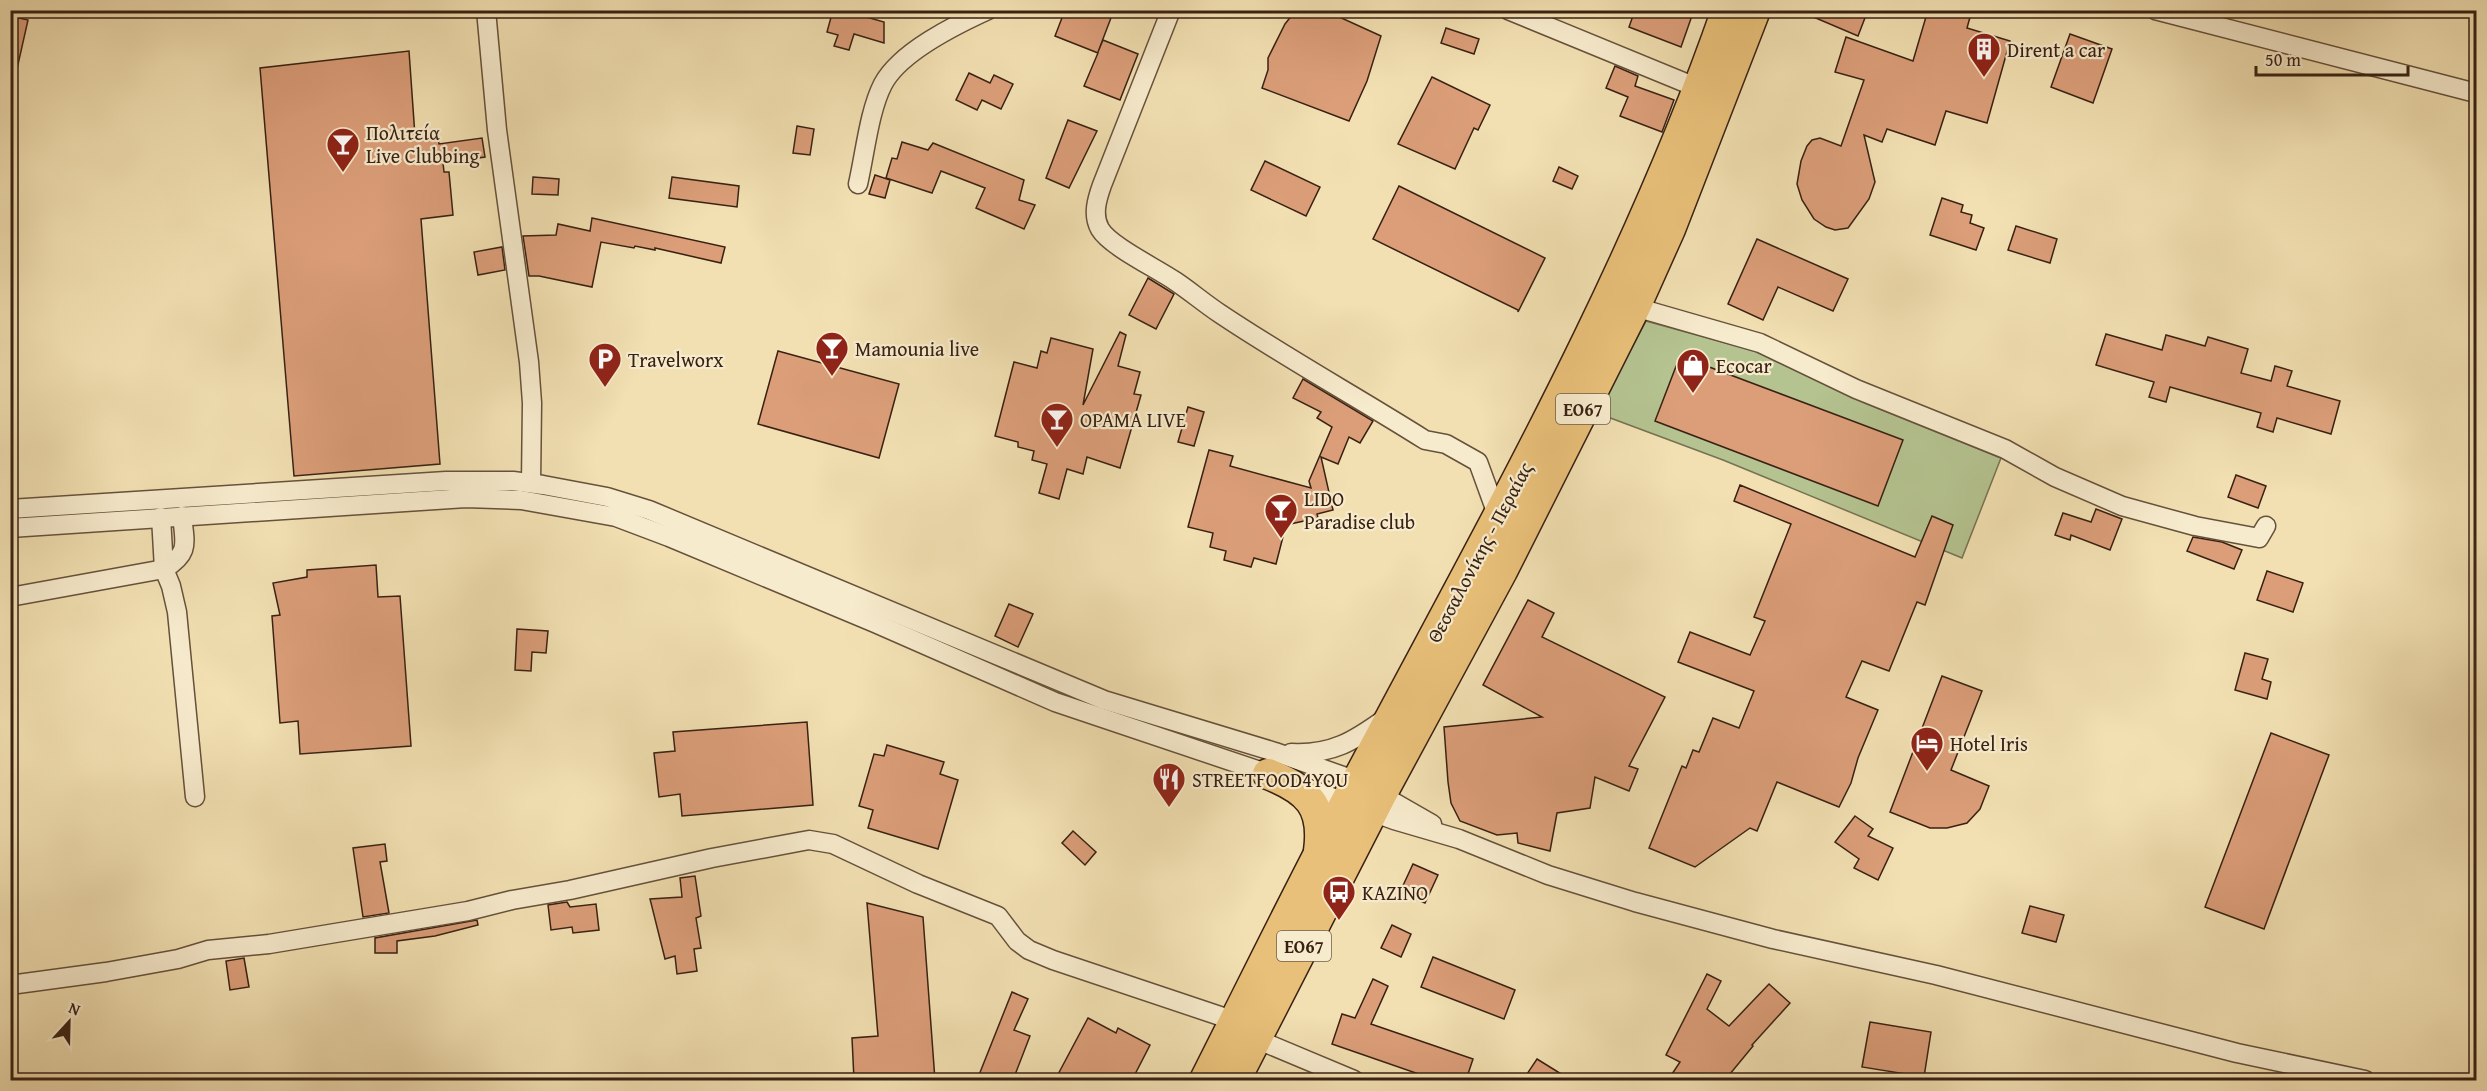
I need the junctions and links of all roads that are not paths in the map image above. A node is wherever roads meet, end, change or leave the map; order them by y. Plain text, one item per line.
1 (486, 10) edge
2 (988, 10) edge
3 (1171, 10) edge
4 (1508, 10) edge
5 (1727, 10) edge
6 (1755, 10) edge
7 (2155, 10) edge
8 (1698, 88) junction
9 (2476, 93) edge
10 (858, 184) dead end
11 (1635, 307) junction
12 (531, 483) junction
13 (10, 508) edge
14 (182, 516) junction
15 (161, 517) junction
16 (1498, 517) junction
17 (2266, 526) dead end
18 (10, 528) edge
19 (164, 569) junction
20 (10, 597) edge
21 (1397, 710) junction
22 (1272, 763) junction
23 (195, 797) dead end
24 (1364, 798) junction
25 (1318, 858) junction
26 (10, 985) edge
27 (1246, 1030) junction
28 (1205, 1080) edge
29 (1235, 1080) edge
30 (1354, 1080) edge
31 (2365, 1080) edge

1 - 12 street
2 - 10 street
3 - 16 street
4 - 8 street
5 - 8 main road, Θεσσαλονίκης - Περαίας / ΕΟ67
6 - 11 main road, Θεσσαλονίκης - Περαίας / ΕΟ67
7 - 9 street
8 - 16 main road, Θεσσαλονίκης - Περαίας / ΕΟ67
11 - 17 street
11 - 24 main road, Θεσσαλονίκης - Περαίας / ΕΟ67
12 - 13 street
12 - 22 street
14 - 15 street
14 - 19 street
14 - 22 street
15 - 18 street
15 - 19 street
16 - 21 main road, Θεσσαλονίκης - Περαίας / ΕΟ67
19 - 20 street
19 - 23 street
21 - 22 street
21 - 24 main road, Θεσσαλονίκης - Περαίας / ΕΟ67
22 - 24 street
22 - 25 main road
24 - 25 main road, Θεσσαλονίκης - Περαίας / ΕΟ67
24 - 27 main road, Θεσσαλονίκης - Περαίας / ΕΟ67
24 - 31 street
25 - 27 main road, Θεσσαλονίκης - Περαίας / ΕΟ67
26 - 27 street
27 - 28 main road, Θεσσαλονίκης - Περαίας / ΕΟ67
27 - 29 main road, Θεσσαλονίκης - Περαίας / ΕΟ67
27 - 30 street

